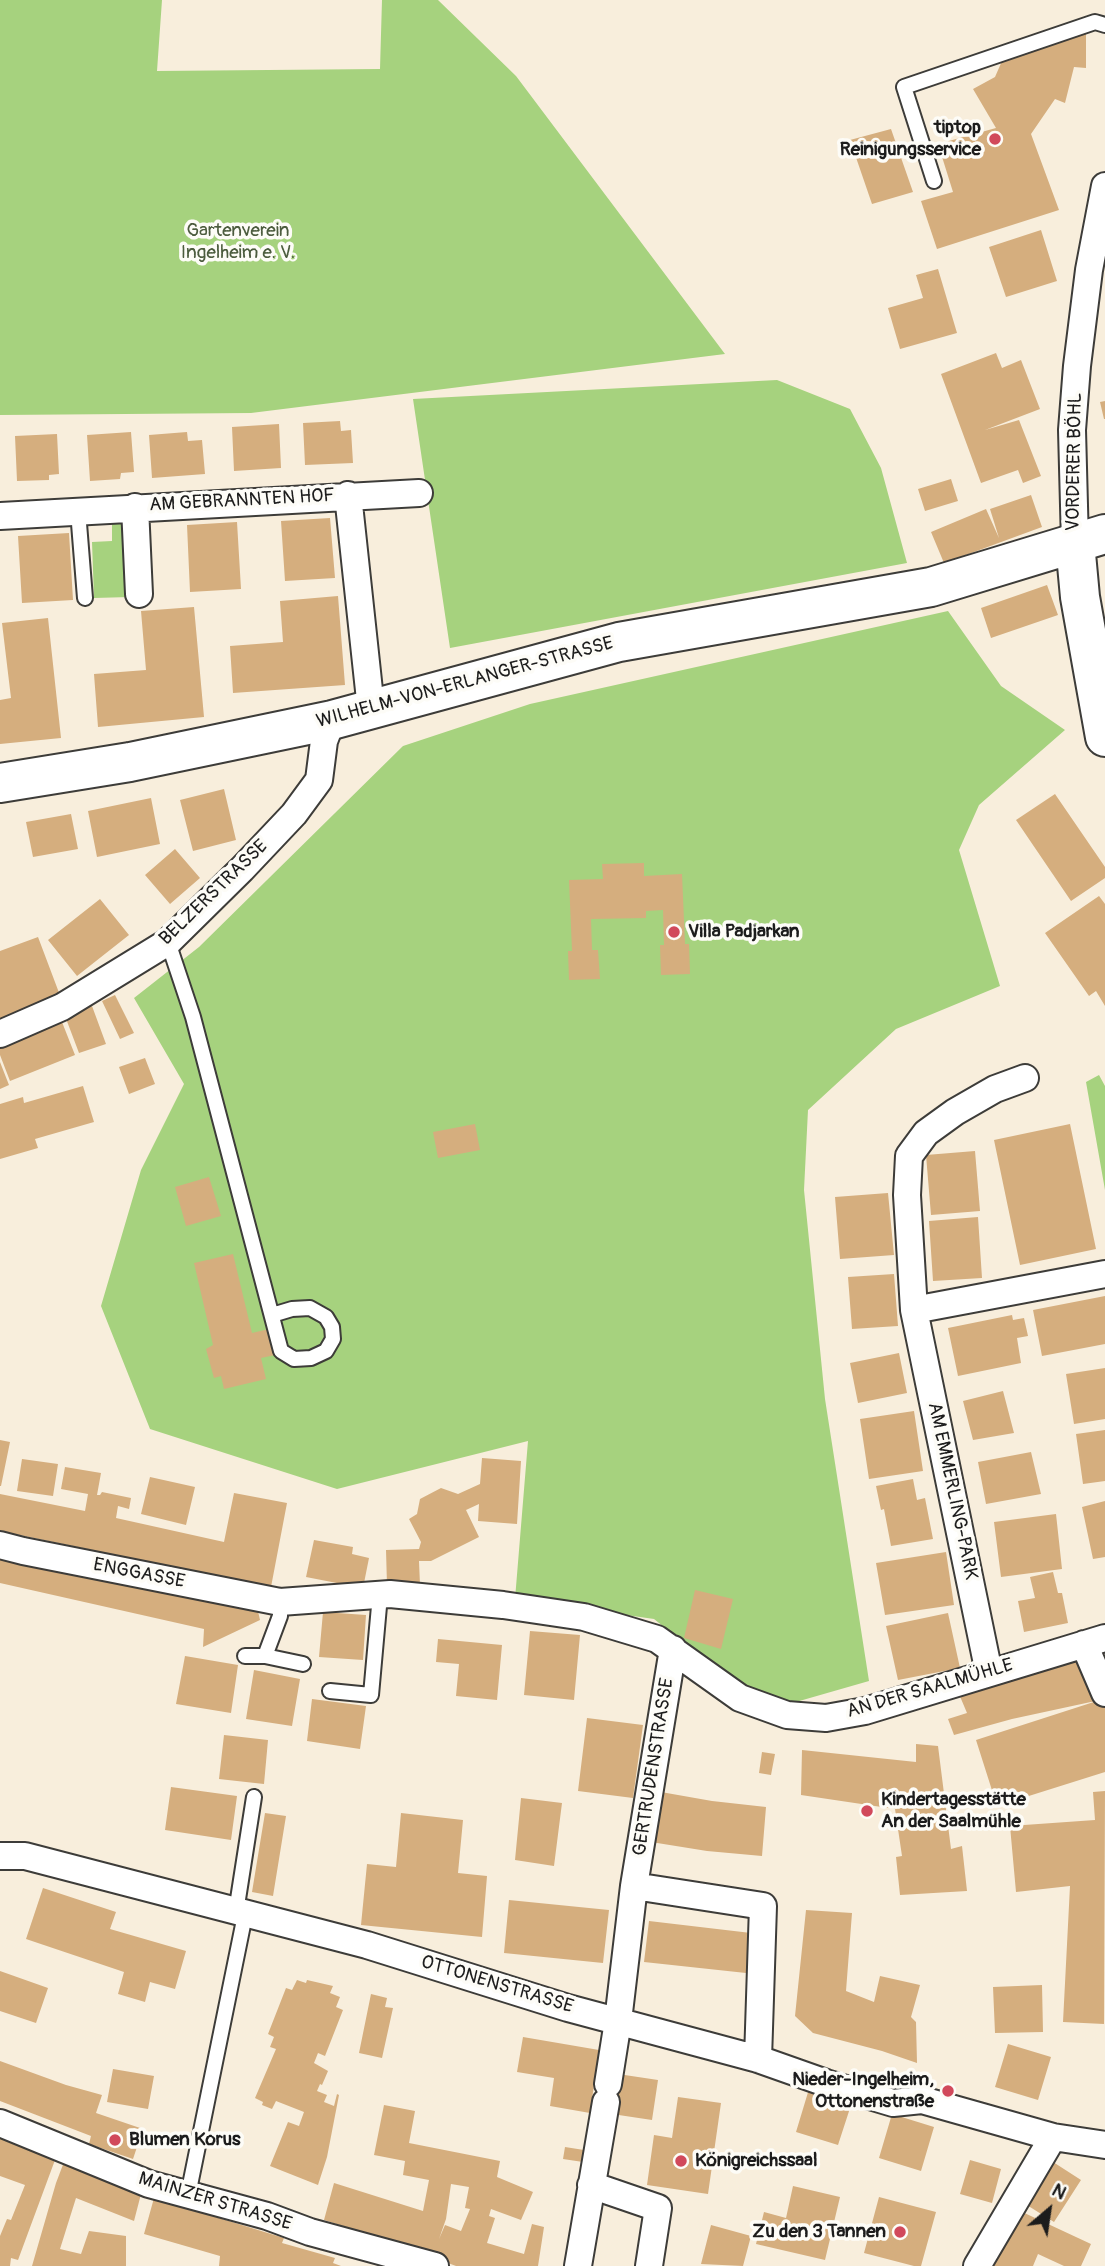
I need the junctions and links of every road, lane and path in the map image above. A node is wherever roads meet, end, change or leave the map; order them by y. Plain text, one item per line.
1 (1105, 25) edge
2 (934, 181) dead end
3 (1105, 186) edge
4 (419, 493) dead end
5 (348, 495) junction
6 (135, 507) junction
7 (78, 511) junction
8 (0, 516) edge
9 (1090, 539) edge
10 (139, 594) dead end
11 (85, 598) dead end
12 (370, 709) junction
13 (332, 720) junction
14 (1105, 737) edge
15 (0, 783) edge
16 (168, 942) junction
17 (0, 1034) edge
18 (1025, 1078) dead end
19 (1105, 1274) edge
20 (914, 1310) junction
21 (272, 1315) junction
22 (0, 1545) edge
23 (380, 1595) junction
24 (311, 1598) joint
25 (279, 1602) junction
26 (1094, 1641) edge
27 (673, 1649) junction
28 (245, 1656) dead end
29 (265, 1656) junction
30 (303, 1664) dead end
31 (989, 1673) junction
32 (330, 1691) dead end
33 (1105, 1693) edge
34 (254, 1797) dead end
35 (0, 1856) edge
36 (634, 1886) junction
37 (240, 1913) junction
38 (618, 2021) junction
39 (758, 2059) junction
40 (0, 2123) edge
41 (1053, 2137) junction
42 (1105, 2145) edge
43 (591, 2185) junction
44 (188, 2195) junction
45 (435, 2266) edge
46 (578, 2266) edge
47 (649, 2266) edge
48 (977, 2266) edge

1 - 2 lane
3 - 9 street, VORDERER BÖHL
4 - 5 street, AM GEBRANNTEN HOF
5 - 6 street, AM GEBRANNTEN HOF
5 - 12 street, AM GEBRANNTEN HOF
6 - 7 street, AM GEBRANNTEN HOF
6 - 10 street, AM GEBRANNTEN HOF
7 - 8 street, AM GEBRANNTEN HOF
7 - 11 lane
9 - 12 main road, WILHELM-VON-ERLANGER-STRASSE
9 - 14 main road, VORDERER BÖHL
12 - 13 main road, WILHELM-VON-ERLANGER-STRASSE
13 - 15 main road, WILHELM-VON-ERLANGER-STRASSE
13 - 16 street, BELZERSTRASSE
16 - 17 street, BELZERSTRASSE
16 - 21 lane
18 - 20 street, AM EMMERLING-PARK
19 - 20 street
20 - 31 street, AM EMMERLING-PARK
21 - 21 lane
22 - 25 street, ENGGASSE
23 - 24 street, AN DER SAALMÜHLE
23 - 27 street, AN DER SAALMÜHLE
23 - 32 lane
24 - 25 street, ENGGASSE
25 - 29 lane
26 - 31 street, AN DER SAALMÜHLE
26 - 33 street, AN DER SAALMÜHLE
27 - 31 street, AN DER SAALMÜHLE
27 - 36 street, GERTRUDENSTRASSE
28 - 29 lane
29 - 30 lane
34 - 37 lane
35 - 37 street, OTTONENSTRASSE
36 - 38 street, GERTRUDENSTRASSE
36 - 39 street
37 - 38 street, OTTONENSTRASSE
37 - 44 lane
38 - 39 street, OTTONENSTRASSE
38 - 43 street, GERTRUDENSTRASSE
39 - 41 street, OTTONENSTRASSE
40 - 44 street, MAINZER STRASSE
41 - 42 street, OTTONENSTRASSE
41 - 48 street
43 - 46 street, GERTRUDENSTRASSE
43 - 47 street
44 - 45 street, MAINZER STRASSE

